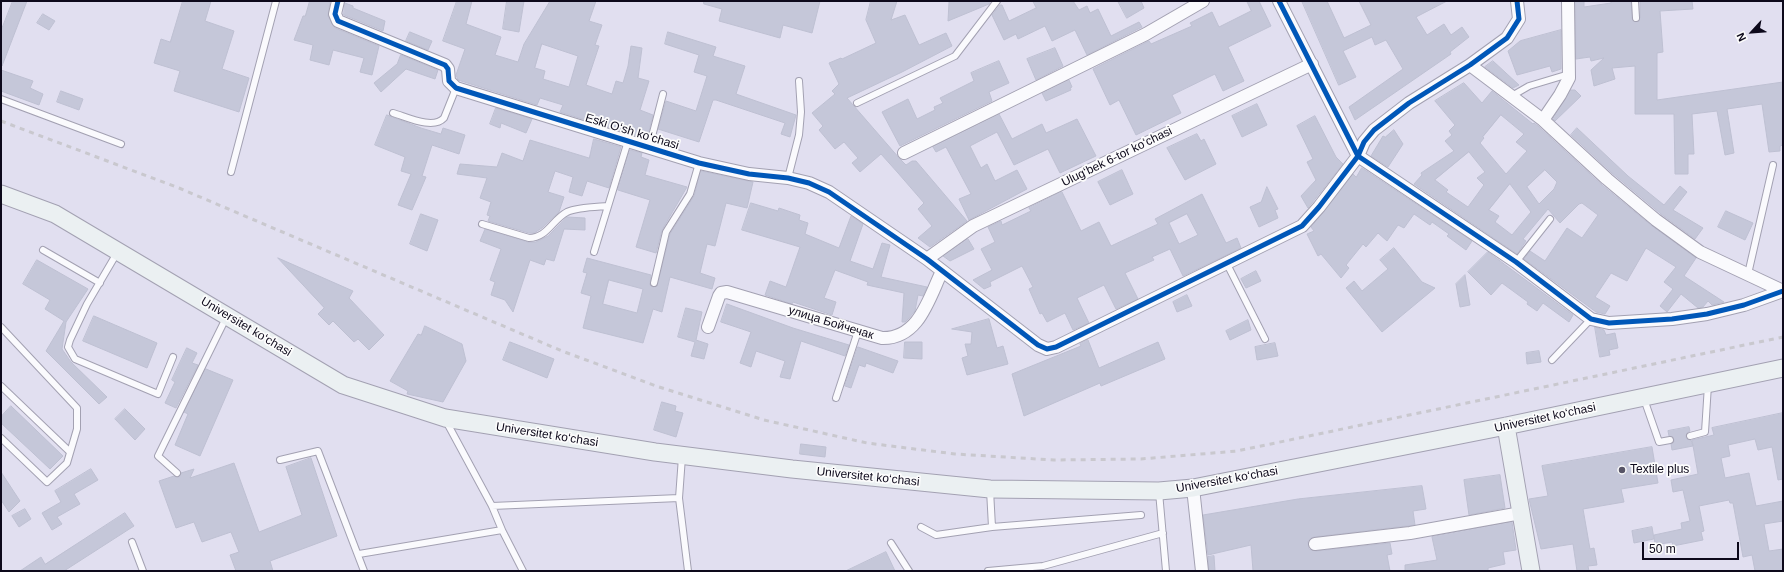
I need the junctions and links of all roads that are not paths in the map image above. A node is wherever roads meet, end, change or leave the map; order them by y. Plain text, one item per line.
1 (276, 1) edge
2 (338, 1) edge
3 (997, 1) edge
4 (1203, 1) edge
5 (1279, 1) edge
6 (1517, 1) edge
7 (1568, 1) edge
8 (1635, 1) edge
9 (1636, 18) dead end
10 (1312, 64) junction
11 (1470, 65) junction
12 (1569, 74) junction
13 (799, 81) dead end
14 (456, 88) junction
15 (663, 94) dead end
16 (1510, 96) junction
17 (1, 99) edge
18 (857, 104) dead end
19 (393, 113) dead end
20 (1543, 120) junction
21 (628, 141) junction
22 (121, 144) dead end
23 (648, 148) junction
24 (904, 153) dead end
25 (1358, 156) junction
26 (699, 163) junction
27 (1773, 165) dead end
28 (231, 172) dead end
29 (788, 178) junction
30 (1, 194) edge
31 (608, 206) junction
32 (1550, 219) dead end
33 (482, 224) dead end
34 (43, 250) dead end
35 (117, 252) junction
36 (594, 252) dead end
37 (927, 259) junction
38 (1516, 262) junction
39 (1227, 264) junction
40 (942, 271) junction
41 (1748, 274) junction
42 (100, 283) junction
43 (654, 283) dead end
44 (1783, 291) edge
45 (227, 316) junction
46 (1591, 319) junction
47 (1, 327) edge
48 (708, 327) dead end
49 (858, 331) junction
50 (1265, 340) dead end
51 (173, 357) dead end
52 (1552, 360) dead end
53 (1783, 368) edge
54 (1708, 384) junction
55 (1, 386) edge
56 (1644, 397) junction
57 (836, 398) dead end
58 (445, 418) junction
59 (1506, 426) junction
60 (1690, 436) dead end
61 (1, 438) edge
62 (1670, 440) dead end
63 (70, 452) junction
64 (682, 455) junction
65 (280, 460) dead end
66 (177, 473) dead end
67 (1193, 488) junction
68 (990, 489) junction
69 (1159, 491) junction
70 (679, 498) junction
71 (492, 506) junction
72 (1521, 513) junction
73 (1141, 515) dead end
74 (921, 527) dead end
75 (992, 527) junction
76 (502, 530) junction
77 (1163, 533) junction
78 (132, 542) dead end
79 (891, 543) dead end
80 (1315, 544) dead end
81 (359, 554) junction
82 (998, 570) edge
83 (143, 571) edge
84 (364, 571) edge
85 (523, 571) edge
86 (688, 571) edge
87 (909, 571) edge
88 (988, 571) edge
89 (1166, 571) edge
90 (1202, 571) edge
91 (1531, 571) edge

1 - 28 lane
2 - 14 street
3 - 18 lane
4 - 24 street
5 - 10 street
6 - 11 street
7 - 12 street
8 - 9 lane
10 - 25 street
10 - 37 street, Ulug‘bek 6-tor koʻchasi
11 - 16 street
11 - 25 street
12 - 16 lane
12 - 20 street
13 - 29 lane
14 - 19 lane
14 - 21 street, Eski Oʻsh koʻchasi
15 - 23 lane
16 - 20 street
17 - 22 lane
20 - 41 street
21 - 23 street, Eski Oʻsh koʻchasi
21 - 31 lane
23 - 26 street, Eski Oʻsh koʻchasi
25 - 38 street
25 - 39 street
26 - 29 street, Eski Oʻsh koʻchasi
26 - 43 lane
27 - 41 lane
29 - 37 street, Eski Oʻsh koʻchasi
30 - 35 main road, Universitet kо‘chasi
31 - 33 lane
31 - 36 lane
32 - 38 lane
34 - 42 lane
35 - 42 lane
35 - 45 main road, Universitet kо‘chasi
37 - 40 street, Eski Oʻsh koʻchasi
38 - 46 street
39 - 40 street, Eski Oʻsh koʻchasi
39 - 50 lane
40 - 49 street, улица Бойчечак
41 - 44 street
42 - 51 lane
44 - 46 street
45 - 58 main road, Universitet kо‘chasi
45 - 66 lane
46 - 52 lane
47 - 63 lane
48 - 49 street, улица Бойчечак
49 - 57 lane
53 - 54 main road, Universitet kо‘chasi
54 - 56 main road, Universitet kо‘chasi
54 - 60 lane
55 - 63 lane
56 - 59 main road, Universitet kо‘chasi
56 - 62 lane
58 - 64 main road, Universitet kо‘chasi
58 - 71 lane
59 - 67 main road, Universitet kо‘chasi
59 - 72 main road
61 - 63 lane
64 - 68 main road, Universitet kо‘chasi
64 - 70 lane
65 - 81 lane
67 - 69 main road, Universitet kо‘chasi
67 - 90 street
68 - 69 main road, Universitet kо‘chasi
68 - 75 lane
69 - 77 lane
70 - 71 lane
70 - 86 lane
71 - 76 lane
72 - 80 street
72 - 91 main road
73 - 75 lane
74 - 75 lane
76 - 81 lane
76 - 85 lane
77 - 82 lane
77 - 89 lane
78 - 83 lane
79 - 87 lane
81 - 84 lane
82 - 88 lane

